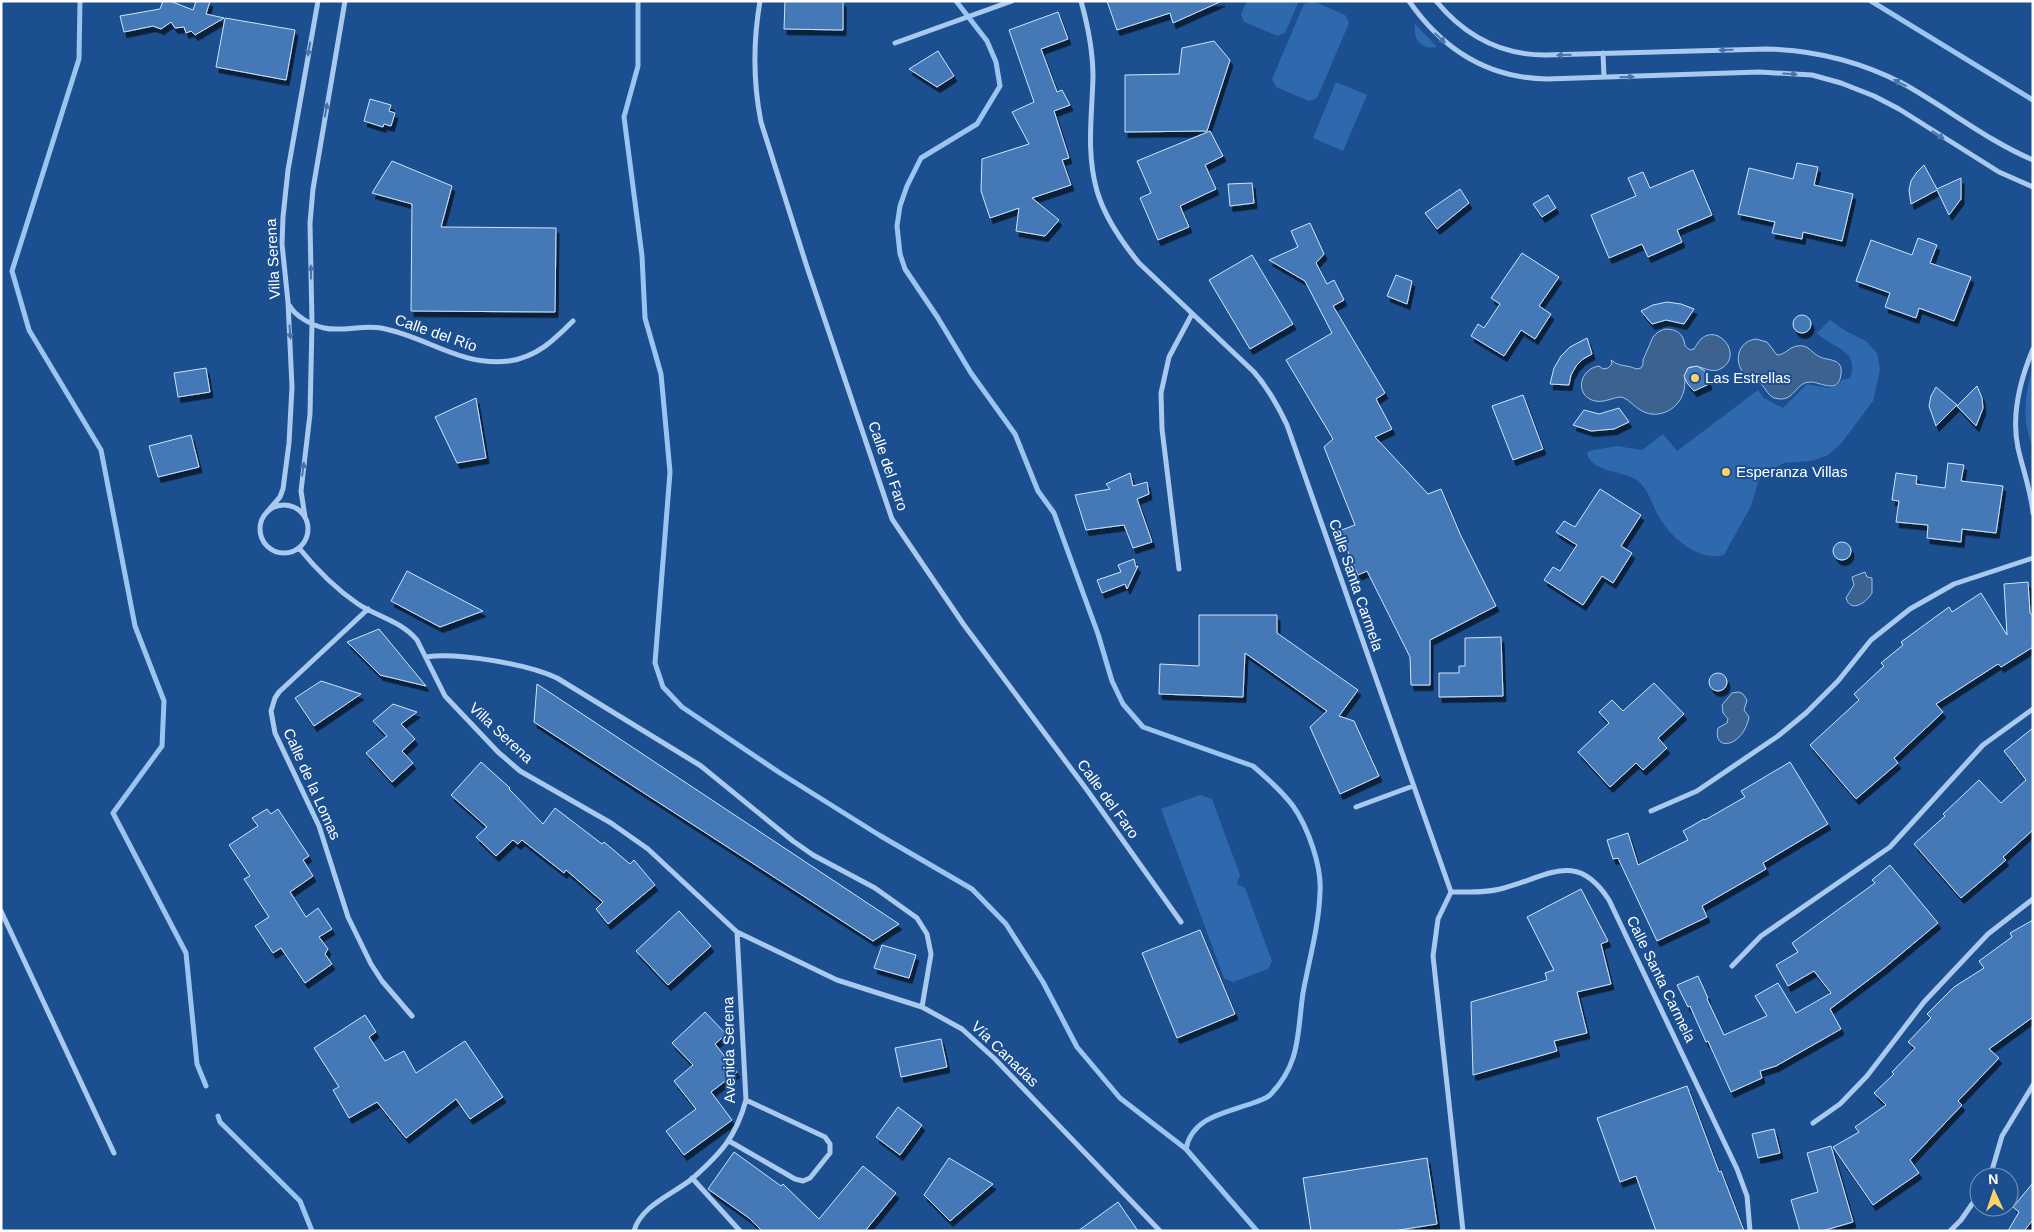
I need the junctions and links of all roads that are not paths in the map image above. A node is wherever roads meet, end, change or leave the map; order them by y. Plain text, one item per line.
1 (318, 1) edge
2 (344, 1) edge
3 (760, 1) edge
4 (1012, 1) edge
5 (1081, 1) edge
6 (1409, 1) edge
7 (1436, 1) edge
8 (894, 43) dead end
9 (1603, 53) junction
10 (1604, 78) junction
11 (2033, 160) edge
12 (2033, 187) edge
13 (288, 302) junction
14 (1192, 314) junction
15 (572, 321) dead end
16 (312, 323) junction
17 (2033, 349) edge
18 (267, 512) junction
19 (2033, 513) edge
20 (305, 517) junction
21 (299, 548) junction
22 (2033, 558) edge
23 (1179, 569) dead end
24 (368, 609) junction
25 (426, 657) junction
26 (2033, 709) edge
27 (1414, 786) junction
28 (1356, 807) dead end
29 (1651, 811) dead end
30 (1450, 892) junction
31 (2033, 899) edge
32 (1, 911) edge
33 (1181, 922) dead end
34 (737, 932) junction
35 (1732, 966) dead end
36 (922, 1007) junction
37 (412, 1016) dead end
38 (2033, 1085) edge
39 (746, 1100) junction
40 (1813, 1123) dead end
41 (729, 1141) junction
42 (114, 1153) dead end
43 (1993, 1167) edge
44 (692, 1178) junction
45 (1969, 1208) edge
46 (634, 1231) edge
47 (740, 1231) edge
48 (1160, 1231) edge
49 (1463, 1231) edge
50 (1750, 1231) edge
51 (1950, 1231) edge

1 -> 13 street, Villa Serena
16 -> 2 street
3 - 33 street, Calle del Faro
4 - 8 street
5 - 14 street, Calle Santa Carmela
6 -> 10 street
9 -> 7 street
9 - 10 street
11 -> 9 street
10 -> 12 street
13 - 16 street, Calle del Río
13 -> 18 street, Villa Serena
14 - 23 street
14 - 27 street, Calle Santa Carmela
15 - 16 street, Calle del Río
20 -> 16 street
17 - 19 street
18 - 20 street
18 - 21 street, Villa Serena
20 - 21 street
21 - 24 street, Villa Serena
22 - 29 street
24 - 25 street, Villa Serena
24 - 37 street, Calle de la Lomas
25 - 34 street, Villa Serena
25 - 36 street
26 - 35 street
27 - 28 street
27 - 30 street, Calle Santa Carmela
30 - 49 street
30 - 50 street, Calle Santa Carmela
31 - 40 street
32 - 42 street
34 - 36 street, Vía Canadas
34 - 39 street, Avenida Serena
36 - 48 street, Vía Canadas
38 - 43 street
39 - 41 street, Avenida Serena
39 - 41 street
41 - 44 street, Avenida Serena
44 - 46 street, Avenida Serena
44 - 47 street
45 - 51 street

